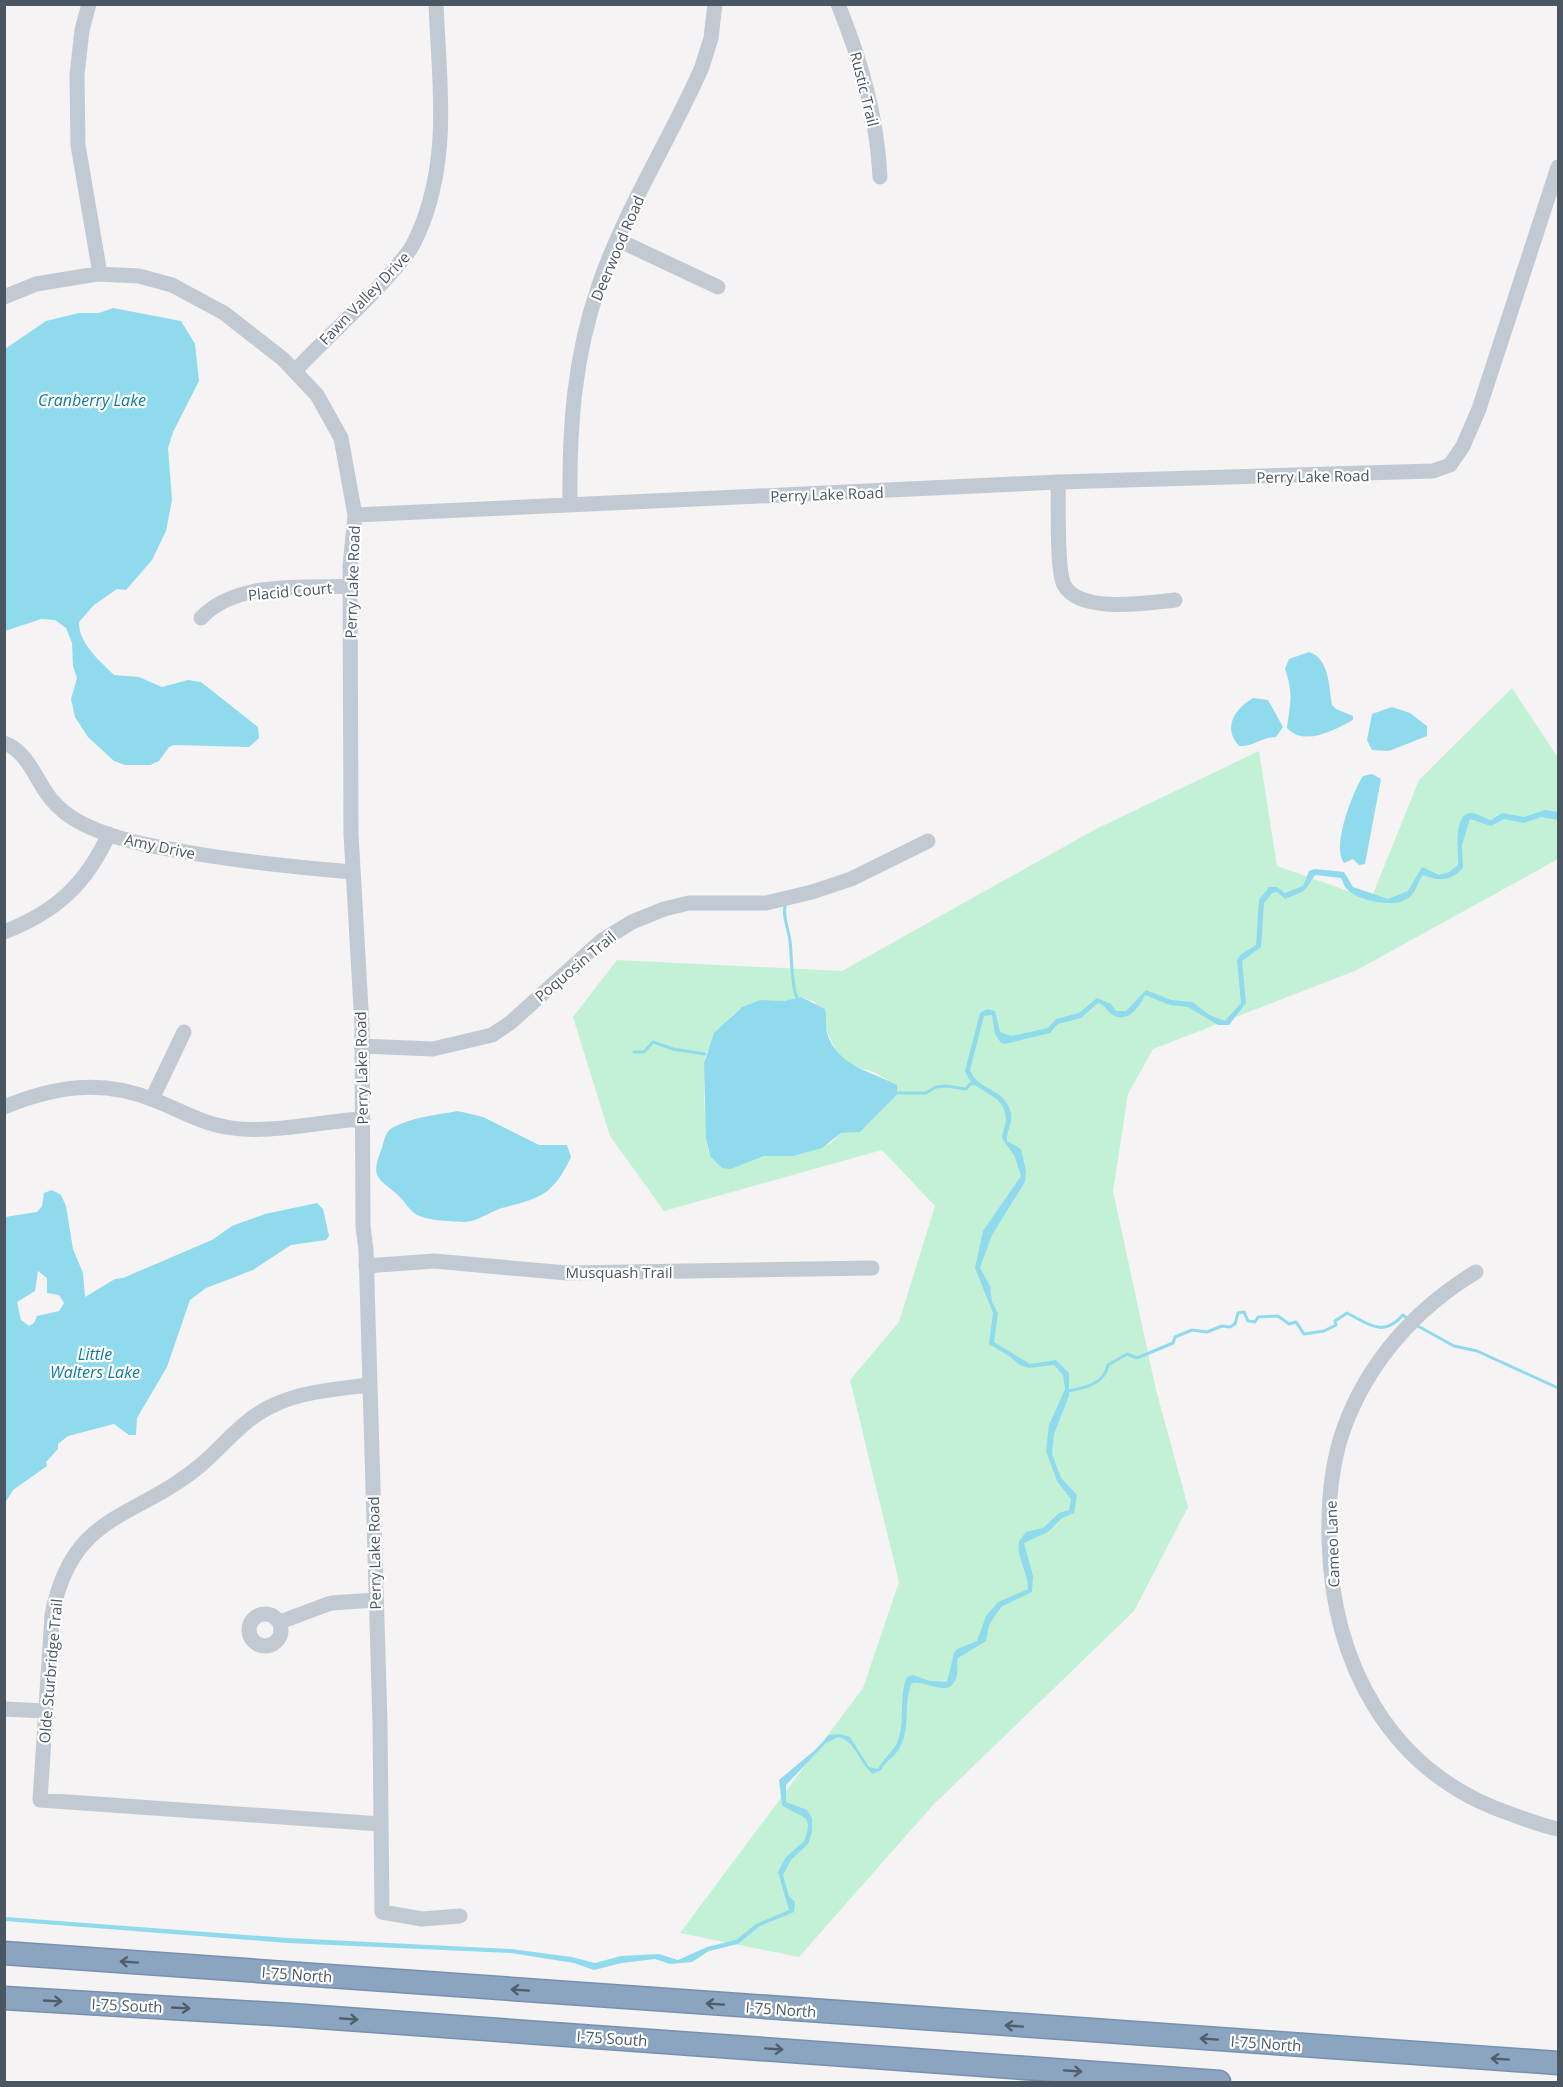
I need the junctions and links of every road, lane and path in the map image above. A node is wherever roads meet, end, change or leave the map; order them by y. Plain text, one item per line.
1 (89, 4) edge
2 (436, 4) edge
3 (715, 4) edge
4 (838, 4) edge
5 (1558, 167) edge
6 (880, 177) dead end
7 (618, 240) junction
8 (100, 274) junction
9 (718, 286) dead end
10 (4, 297) edge
11 (295, 371) junction
12 (1058, 482) junction
13 (570, 504) junction
14 (355, 515) junction
15 (350, 586) junction
16 (1175, 600) dead end
17 (201, 618) dead end
18 (4, 743) edge
19 (109, 834) junction
20 (928, 841) dead end
21 (353, 872) junction
22 (4, 932) edge
23 (184, 1032) dead end
24 (362, 1046) junction
25 (152, 1099) junction
26 (4, 1107) edge
27 (363, 1119) junction
28 (366, 1266) junction
29 (872, 1268) dead end
30 (1476, 1272) dead end
31 (369, 1385) junction
32 (375, 1600) junction
33 (280, 1622) dead end
34 (4, 1709) edge
35 (45, 1711) junction
36 (380, 1824) junction
37 (1558, 1829) edge
38 (460, 1916) dead end
39 (4, 1953) edge
40 (4, 1998) edge
41 (1558, 2063) edge
42 (1219, 2082) edge

1 - 8 street
2 - 11 street, Fawn Valley Drive
3 - 7 street, Deerwood Road
4 - 6 street, Rustic Trail
5 - 12 street, Perry Lake Road
7 - 9 street
7 - 13 street, Deerwood Road
8 - 10 street
8 - 11 street
11 - 14 street
12 - 13 street, Perry Lake Road
12 - 16 street
13 - 14 street, Perry Lake Road
14 - 15 street, Perry Lake Road
15 - 17 street, Placid Court
15 - 21 street, Perry Lake Road
18 - 19 street, Amy Drive
19 - 21 street, Amy Drive
19 - 22 street
20 - 24 street, Poquosin Trail
21 - 24 street, Perry Lake Road
23 - 25 street
24 - 27 street, Perry Lake Road
25 - 26 street
25 - 27 street
27 - 28 street, Perry Lake Road
28 - 29 street, Musquash Trail
28 - 31 street, Perry Lake Road
30 - 37 street, Cameo Lane
31 - 32 street, Perry Lake Road
31 - 35 street, Olde Sturbridge Trail
32 - 33 street
32 - 36 street, Perry Lake Road
34 - 35 street
35 - 36 street, Olde Sturbridge Trail
36 - 38 street, Perry Lake Road
41 -> 39 highway, I-75 North
40 -> 42 highway, I-75 South

